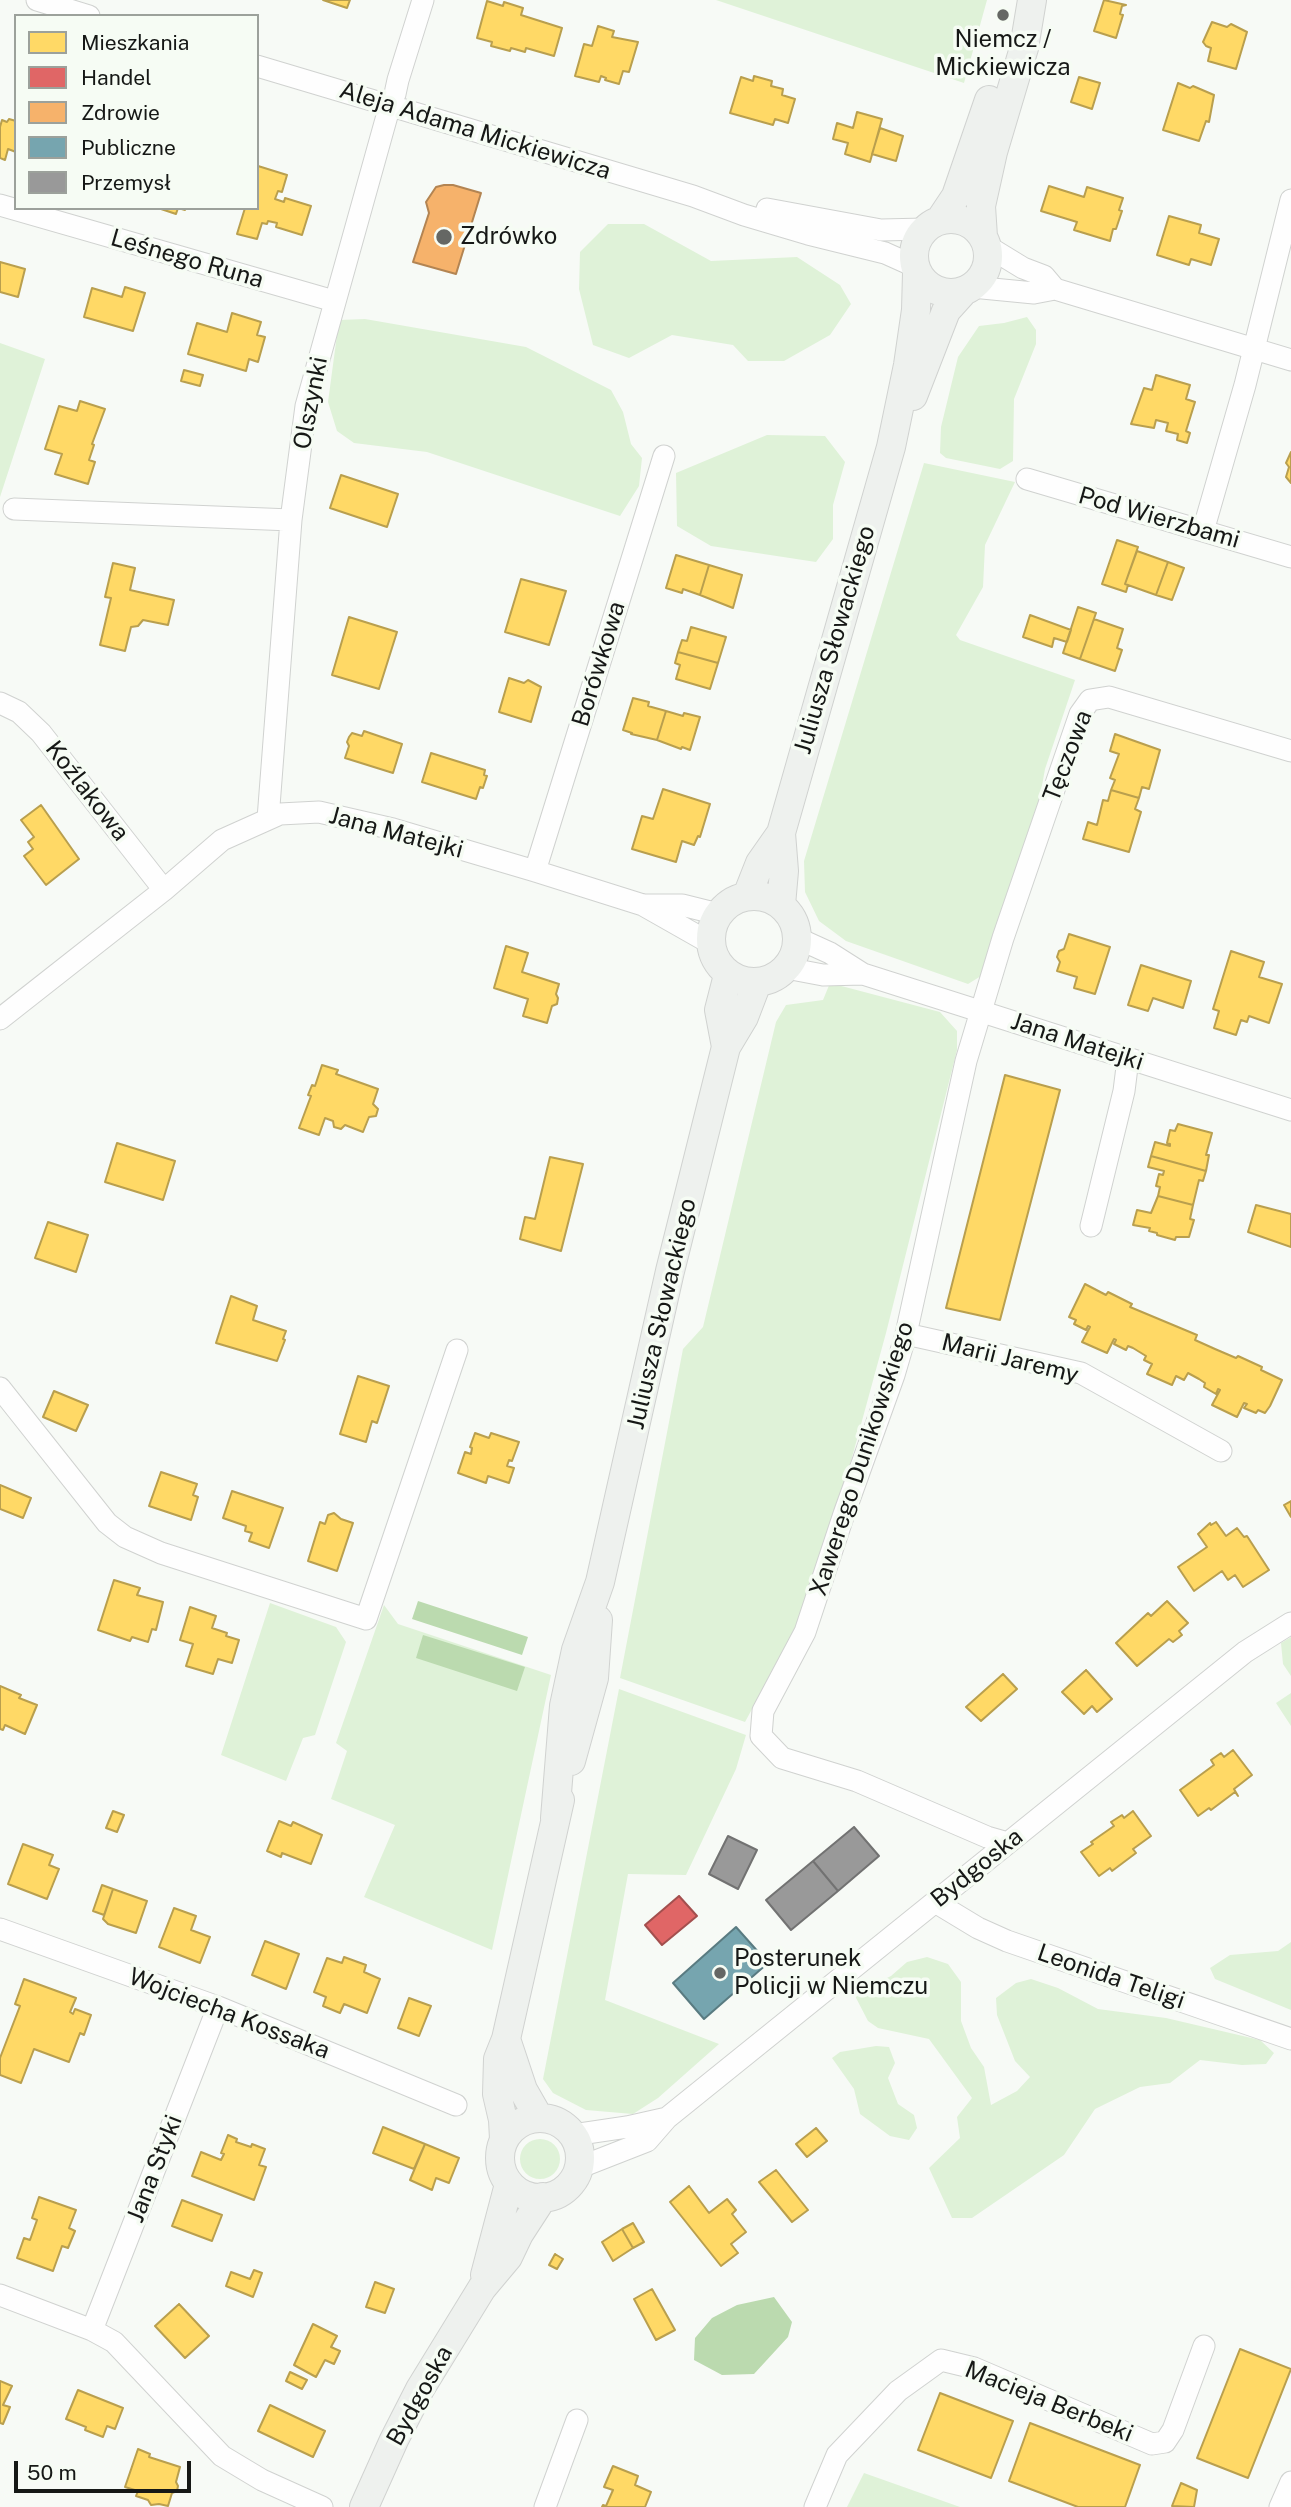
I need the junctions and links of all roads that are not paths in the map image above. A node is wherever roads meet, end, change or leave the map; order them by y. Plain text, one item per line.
1 (37, 0) edge
2 (423, 0) edge
3 (1030, 0) edge
4 (82, 14) edge
5 (259, 67) edge
6 (390, 105) junction
7 (693, 196) junction
8 (1291, 200) edge
9 (17, 210) edge
10 (933, 225) junction
11 (985, 242) junction
12 (916, 269) junction
13 (968, 289) junction
14 (1055, 289) junction
15 (334, 301) junction
16 (1254, 348) junction
17 (1291, 360) edge
18 (891, 447) junction
19 (664, 456) dead end
20 (1027, 480) dead end
21 (14, 509) dead end
22 (291, 520) junction
23 (1203, 531) junction
24 (1291, 557) edge
25 (0, 703) edge
26 (1291, 751) edge
27 (268, 819) junction
28 (781, 833) junction
29 (535, 872) junction
30 (164, 890) junction
31 (747, 896) junction
32 (643, 905) junction
33 (781, 905) junction
34 (718, 914) junction
35 (797, 938) junction
36 (710, 943) junction
37 (786, 968) junction
38 (863, 974) junction
39 (728, 975) junction
40 (757, 983) junction
41 (982, 1010) junction
42 (0, 1019) edge
43 (726, 1047) junction
44 (1128, 1059) junction
45 (1291, 1110) edge
46 (1091, 1226) dead end
47 (906, 1334) junction
48 (457, 1350) dead end
49 (0, 1388) edge
50 (1222, 1451) dead end
51 (1291, 1623) edge
52 (1008, 1843) junction
53 (935, 1902) junction
54 (0, 1928) edge
55 (218, 2007) junction
56 (506, 2039) junction
57 (1291, 2039) edge
58 (456, 2105) dead end
59 (540, 2118) junction
60 (667, 2118) junction
61 (573, 2135) junction
62 (504, 2139) junction
63 (578, 2168) junction
64 (509, 2184) junction
65 (543, 2197) junction
66 (482, 2288) junction
67 (0, 2295) edge
68 (92, 2330) junction
69 (1204, 2346) dead end
70 (577, 2420) dead end
71 (1291, 2482) edge
72 (322, 2507) edge
73 (364, 2507) edge
74 (545, 2507) edge
75 (815, 2507) edge
76 (1280, 2507) edge

1 - 4 street
2 - 6 street, Olszynki
3 - 10 street
3 - 11 street
5 - 6 street, Aleja Adama Mickiewicza
6 - 7 street, Aleja Adama Mickiewicza
6 - 15 street, Olszynki
7 - 10 street, Aleja Adama Mickiewicza
7 - 12 street, Aleja Adama Mickiewicza
8 - 16 street
9 - 15 street, Leśnego Runa
10 - 11 street
10 - 12 street
11 - 13 street
11 - 14 street
12 - 13 street
12 - 18 street, Juliusza Słowackiego
13 - 14 street
13 - 18 street, Juliusza Słowackiego
14 - 16 street
15 - 22 street, Olszynki
16 - 17 street
16 - 23 street
18 - 28 street, Juliusza Słowackiego
19 - 29 street, Borówkowa
20 - 23 street, Pod Wierzbami
21 - 22 street
22 - 27 street, Olszynki
23 - 24 street, Pod Wierzbami
25 - 30 street, Koźlakowa
26 - 41 street, Tęczowa
27 - 29 street, Jana Matejki
27 - 30 street, Jana Matejki
28 - 31 street, Juliusza Słowackiego
28 - 33 street, Juliusza Słowackiego
29 - 32 street, Jana Matejki
30 - 42 street, Jana Matejki
31 - 33 street
31 - 34 street
32 - 34 street, Jana Matejki
32 - 36 street, Jana Matejki
33 - 35 street
34 - 36 street
35 - 37 street
35 - 38 street, Jana Matejki
36 - 39 street
37 - 38 street, Jana Matejki
37 - 40 street
38 - 41 street, Jana Matejki
39 - 40 street
39 - 43 street, Juliusza Słowackiego
40 - 43 street, Juliusza Słowackiego
41 - 44 street, Jana Matejki
41 - 47 street, Xawerego Dunikowskiego
43 - 56 street, Juliusza Słowackiego
44 - 45 street, Jana Matejki
44 - 46 street
47 - 50 street, Marii Jaremy
47 - 52 street, Xawerego Dunikowskiego
48 - 49 street
51 - 52 street, Bydgoska
52 - 53 street, Bydgoska
53 - 57 street, Leonida Teligi
53 - 60 street, Bydgoska
54 - 55 street, Wojciecha Kossaka
55 - 58 street, Wojciecha Kossaka
55 - 68 street, Jana Styki
56 - 59 street
56 - 62 street, Juliusza Słowackiego
59 - 61 street
59 - 62 street
60 - 61 street, Bydgoska
60 - 63 street, Bydgoska
61 - 63 street
62 - 64 street
63 - 65 street
64 - 65 street
64 - 66 street, Bydgoska
65 - 66 street, Bydgoska
66 - 73 street, Bydgoska
67 - 68 street
68 - 72 street
69 - 75 street, Macieja Berbeki
70 - 74 street
71 - 76 street

